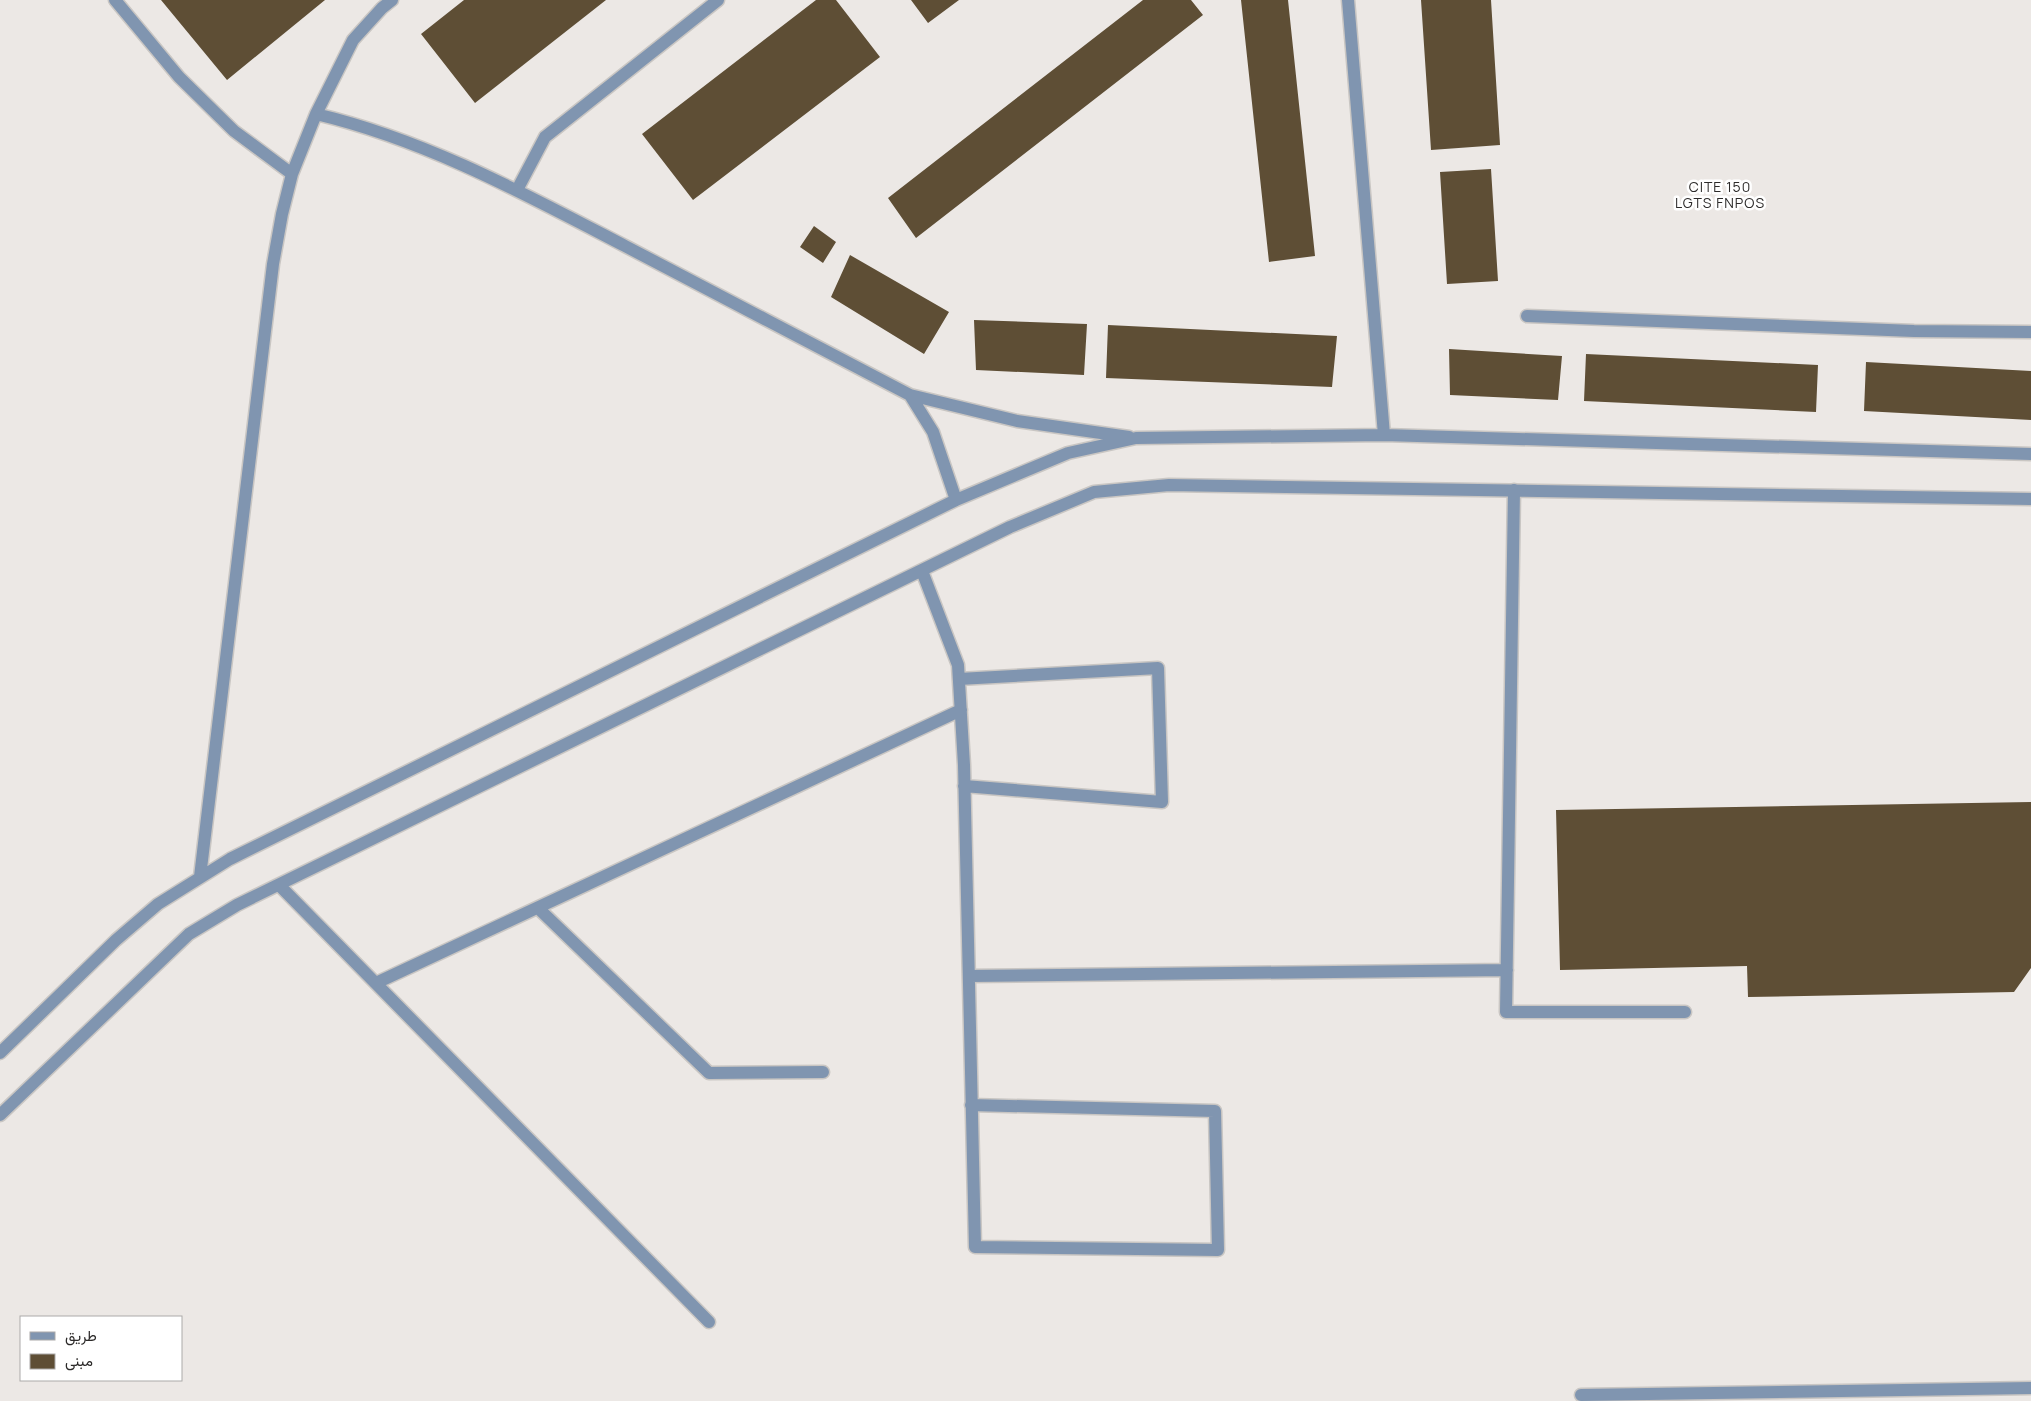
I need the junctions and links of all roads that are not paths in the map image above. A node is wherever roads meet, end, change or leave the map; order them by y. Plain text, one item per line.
1 (115, 0) edge
2 (392, 0) edge
3 (718, 0) edge
4 (1348, 0) edge
5 (316, 114) junction
6 (292, 174) junction
7 (517, 190) junction
8 (1527, 316) dead end
9 (2031, 332) edge
10 (910, 395) junction
11 (1384, 435) junction
12 (1136, 438) junction
13 (2031, 454) edge
14 (1514, 490) junction
15 (2031, 499) edge
16 (956, 500) junction
17 (922, 571) junction
18 (959, 679) junction
19 (961, 710) junction
20 (964, 786) junction
21 (200, 877) junction
22 (279, 885) junction
23 (538, 908) junction
24 (1507, 970) junction
25 (969, 976) junction
26 (376, 984) junction
27 (1685, 1012) dead end
28 (0, 1053) edge
29 (822, 1072) dead end
30 (971, 1105) junction
31 (0, 1115) edge
32 (709, 1322) dead end
33 (2031, 1388) edge
34 (1581, 1395) dead end

1 - 6 street
2 - 5 street
3 - 7 street
4 - 11 street
5 - 6 street
5 - 7 street
6 - 21 street
7 - 10 street
8 - 9 street
10 - 12 street
10 - 16 street
11 - 12 street
11 - 13 street
12 - 16 street
14 - 15 street
14 - 17 street
14 - 24 street
16 - 21 street
17 - 18 street
17 - 22 street
18 - 19 street
18 - 20 street
19 - 20 street
19 - 23 street
20 - 25 street
21 - 28 street
22 - 26 street
22 - 31 street
23 - 26 street
23 - 29 street
24 - 25 street
24 - 27 street
25 - 30 street
26 - 32 street
30 - 30 street
33 - 34 street

